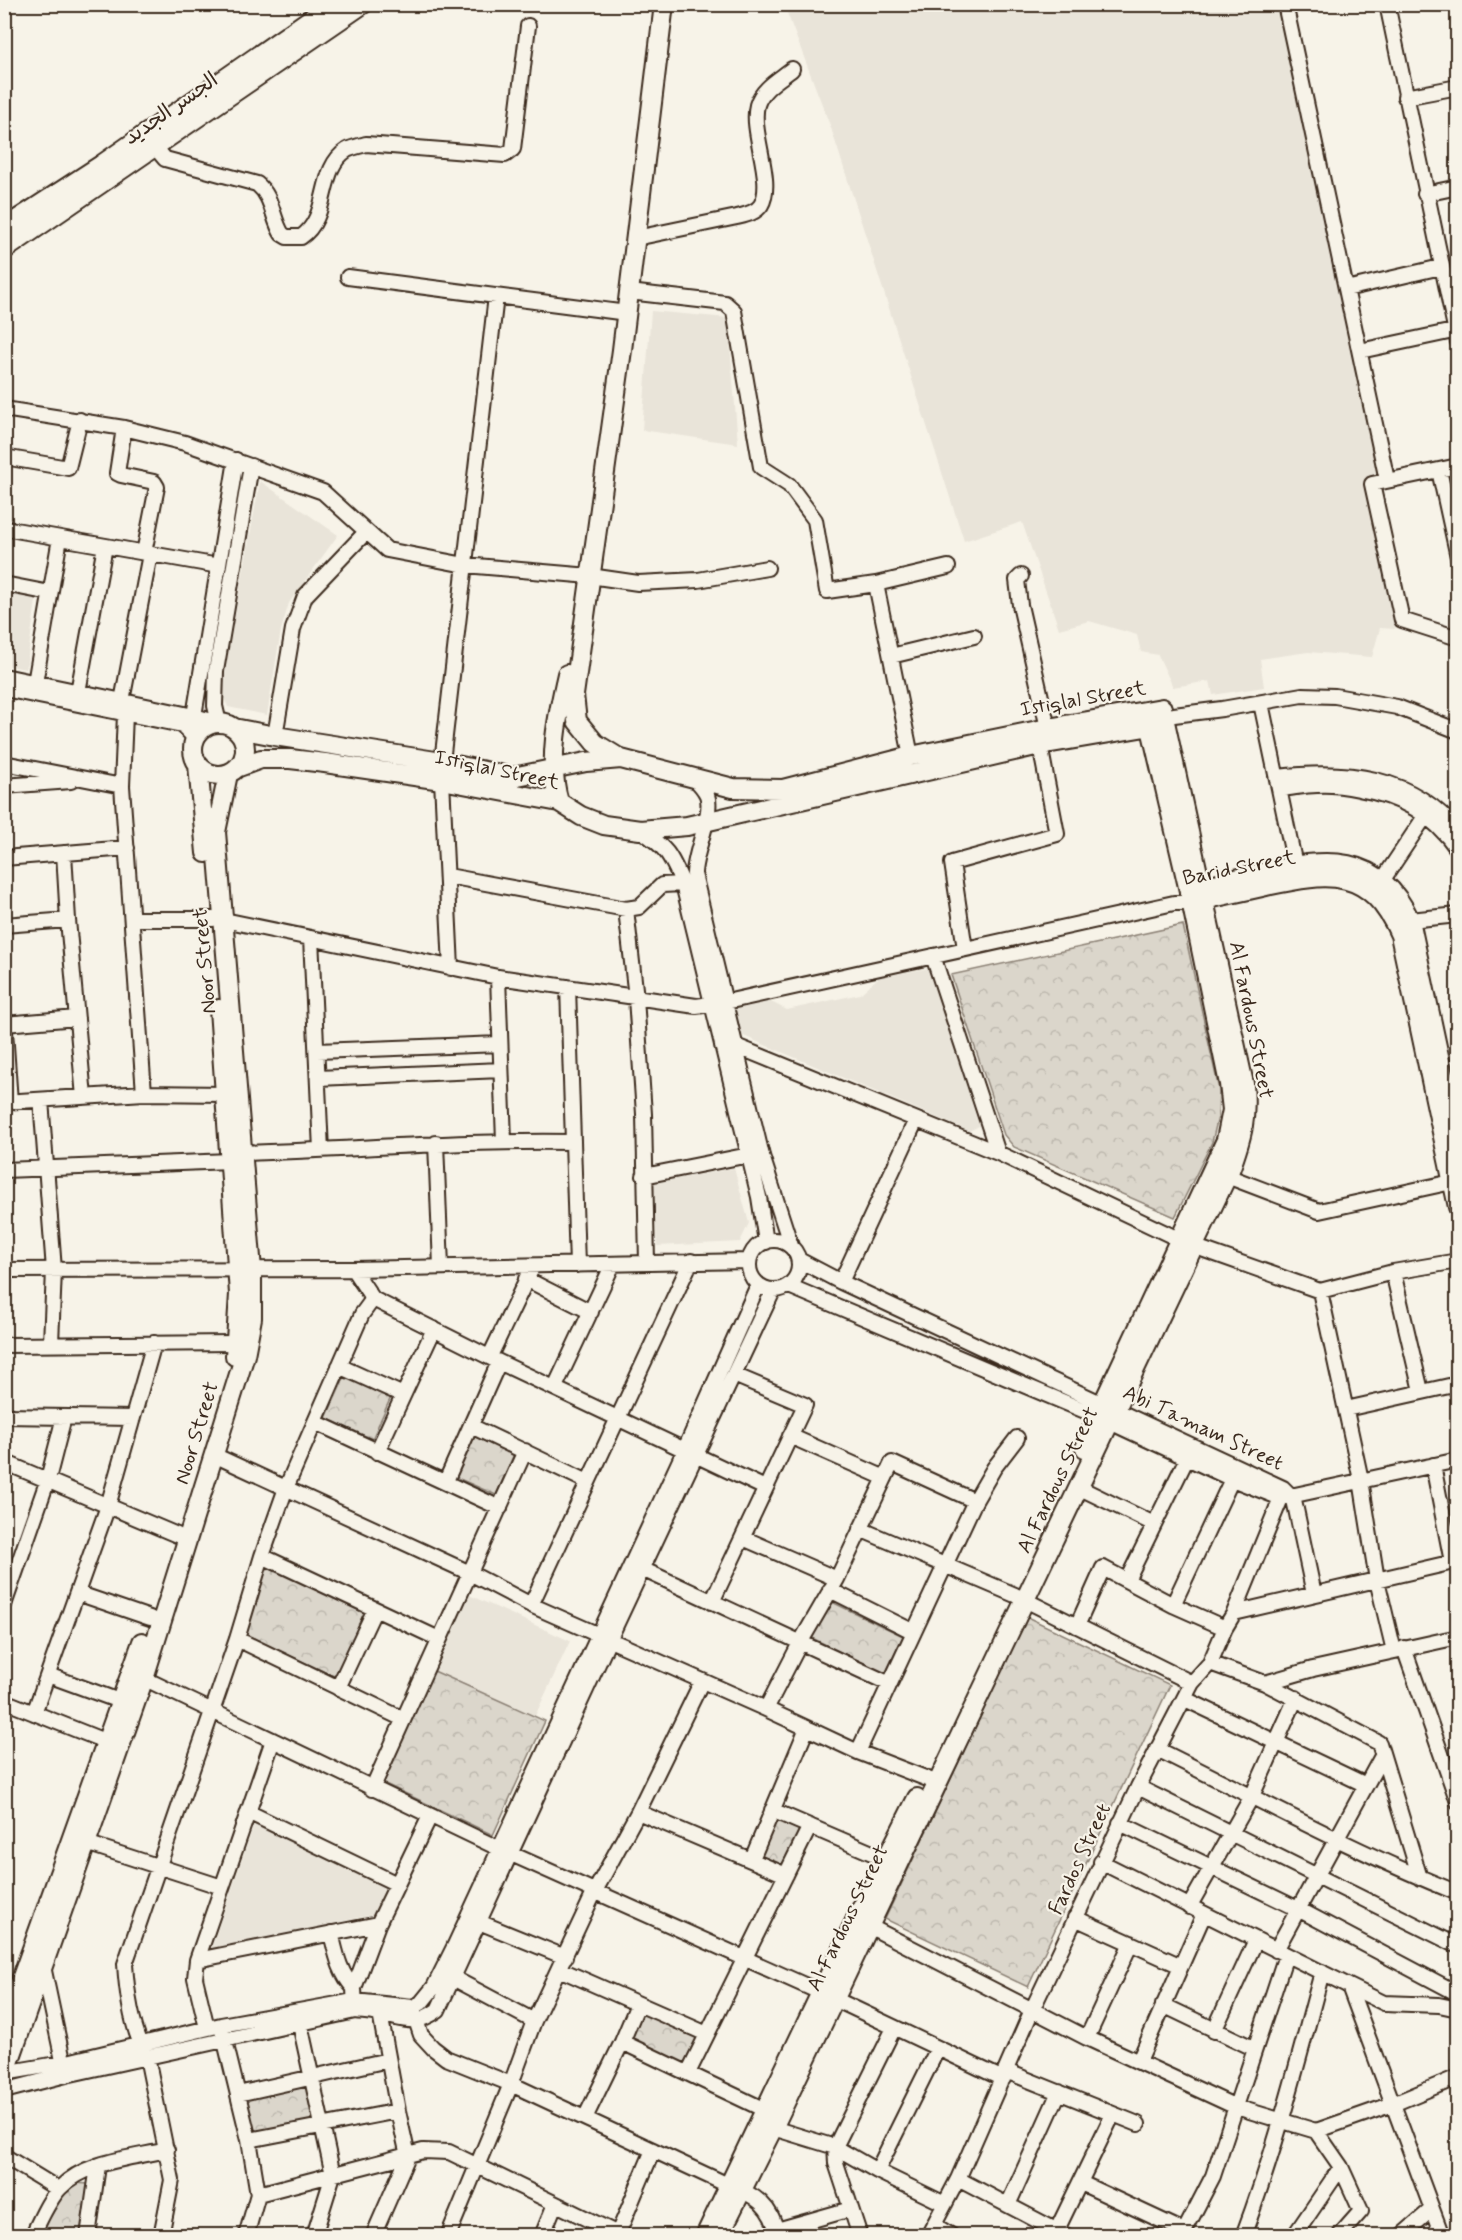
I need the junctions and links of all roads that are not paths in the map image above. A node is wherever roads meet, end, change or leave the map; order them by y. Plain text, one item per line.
1 (332, 4) edge
2 (363, 4) edge
3 (1285, 4) edge
4 (1387, 4) edge
5 (663, 6) edge
6 (528, 26) dead end
7 (792, 69) dead end
8 (1458, 87) edge
9 (1405, 97) junction
10 (155, 147) junction
11 (1458, 187) edge
12 (1425, 194) junction
13 (4, 228) edge
14 (636, 238) junction
15 (4, 250) edge
16 (1441, 267) junction
17 (348, 277) dead end
18 (1346, 290) junction
19 (629, 292) junction
20 (496, 296) junction
21 (627, 313) junction
22 (1457, 334) edge
23 (1360, 351) junction
24 (4, 409) edge
25 (80, 420) junction
26 (124, 428) junction
27 (4, 457) edge
28 (236, 460) junction
29 (251, 466) junction
30 (1458, 466) edge
31 (1439, 470) junction
32 (1388, 480) junction
33 (4, 528) edge
34 (366, 532) junction
35 (60, 538) junction
36 (1456, 540) edge
37 (105, 546) junction
38 (147, 554) junction
39 (1458, 557) edge
40 (465, 565) junction
41 (219, 566) junction
42 (948, 567) dead end
43 (767, 568) dead end
44 (590, 576) junction
45 (1020, 576) dead end
46 (4, 584) edge
47 (876, 584) junction
48 (50, 593) junction
49 (585, 615) junction
50 (974, 636) dead end
51 (1458, 638) edge
52 (891, 656) junction
53 (4, 676) edge
54 (35, 683) junction
55 (4, 689) edge
56 (78, 692) junction
57 (1261, 703) junction
58 (124, 707) junction
59 (194, 716) junction
60 (1160, 717) junction
61 (227, 725) junction
62 (1048, 728) junction
63 (1458, 731) edge
64 (275, 736) junction
65 (195, 738) junction
66 (1040, 745) junction
67 (911, 756) junction
68 (621, 759) junction
69 (4, 763) edge
70 (198, 765) junction
71 (555, 769) junction
72 (234, 771) junction
73 (442, 771) junction
74 (693, 777) junction
75 (88, 779) junction
76 (1279, 783) junction
77 (4, 786) edge
78 (123, 786) junction
79 (559, 802) junction
80 (1426, 815) junction
81 (705, 822) junction
82 (640, 830) junction
83 (1458, 832) edge
84 (127, 848) junction
85 (1458, 850) edge
86 (64, 853) junction
87 (4, 858) edge
88 (1295, 865) junction
89 (448, 876) junction
90 (1382, 880) junction
91 (683, 884) junction
92 (1192, 897) junction
93 (626, 909) junction
94 (1458, 915) edge
95 (132, 919) junction
96 (68, 920) junction
97 (218, 920) junction
98 (4, 925) edge
99 (1407, 929) junction
100 (311, 938) junction
101 (965, 949) junction
102 (933, 956) junction
103 (452, 968) junction
104 (498, 977) junction
105 (568, 987) junction
106 (636, 998) junction
107 (720, 1004) junction
108 (4, 1017) edge
109 (77, 1018) junction
110 (5, 1024) edge
111 (500, 1044) junction
112 (729, 1046) junction
113 (317, 1051) junction
114 (501, 1070) junction
115 (318, 1078) junction
116 (1444, 1083) edge
117 (144, 1093) junction
118 (225, 1094) junction
119 (84, 1097) junction
120 (41, 1100) junction
121 (7, 1102) edge
122 (916, 1120) junction
123 (504, 1141) junction
124 (573, 1142) junction
125 (436, 1143) junction
126 (1458, 1145) edge
127 (321, 1150) junction
128 (998, 1153) junction
129 (749, 1155) junction
130 (236, 1157) junction
131 (47, 1168) junction
132 (4, 1170) edge
133 (644, 1176) junction
134 (1227, 1176) junction
135 (1452, 1182) junction
136 (1458, 1207) edge
137 (766, 1242) junction
138 (1186, 1242) junction
139 (791, 1246) junction
140 (799, 1260) junction
141 (691, 1261) junction
142 (749, 1261) junction
143 (1458, 1261) edge
144 (647, 1263) junction
145 (613, 1264) junction
146 (577, 1265) junction
147 (533, 1266) junction
148 (441, 1267) junction
149 (353, 1269) junction
150 (4, 1270) edge
151 (54, 1270) junction
152 (244, 1270) junction
153 (1393, 1272) junction
154 (526, 1279) junction
155 (841, 1282) junction
156 (758, 1285) junction
157 (789, 1286) junction
158 (1320, 1290) junction
159 (773, 1291) junction
160 (373, 1299) junction
161 (591, 1312) junction
162 (434, 1329) junction
163 (51, 1343) junction
164 (154, 1343) junction
165 (236, 1343) junction
166 (4, 1345) edge
167 (494, 1359) junction
168 (339, 1366) junction
169 (734, 1374) junction
170 (1458, 1384) edge
171 (555, 1387) junction
172 (1421, 1391) junction
173 (403, 1395) junction
174 (1346, 1409) junction
175 (1106, 1413) junction
176 (4, 1416) edge
177 (617, 1416) junction
178 (64, 1417) junction
179 (133, 1418) junction
180 (315, 1422) junction
181 (471, 1426) junction
182 (790, 1436) junction
183 (1017, 1438) dead end
184 (525, 1451) junction
185 (377, 1452) junction
186 (690, 1453) junction
187 (214, 1455) junction
188 (1187, 1458) junction
189 (1458, 1460) edge
190 (5, 1462) edge
191 (1433, 1465) junction
192 (885, 1478) junction
193 (48, 1479) junction
194 (1232, 1479) junction
195 (1361, 1480) junction
196 (446, 1481) junction
197 (588, 1482) junction
198 (1078, 1487) junction
199 (286, 1488) junction
200 (765, 1488) junction
201 (1287, 1494) junction
202 (975, 1502) junction
203 (108, 1506) junction
204 (500, 1508) junction
205 (1154, 1524) junction
206 (860, 1529) junction
207 (177, 1535) junction
208 (743, 1538) junction
209 (262, 1556) junction
210 (1455, 1562) edge
211 (946, 1566) junction
212 (642, 1569) junction
213 (470, 1573) junction
214 (1127, 1580) junction
215 (1377, 1580) junction
216 (834, 1585) junction
217 (77, 1593) junction
218 (1314, 1594) junction
219 (1021, 1598) junction
220 (712, 1602) junction
221 (4, 1605) edge
222 (531, 1605) junction
223 (1173, 1605) junction
224 (375, 1609) junction
225 (1234, 1613) junction
226 (150, 1618) junction
227 (1077, 1626) junction
228 (1225, 1628) junction
229 (914, 1632) junction
230 (603, 1637) junction
231 (1458, 1637) edge
232 (237, 1639) junction
233 (439, 1639) junction
234 (800, 1643) junction
235 (1399, 1649) junction
236 (1210, 1663) junction
237 (48, 1675) junction
238 (138, 1676) junction
239 (702, 1681) junction
240 (1192, 1683) junction
241 (1265, 1683) junction
242 (890, 1684) junction
243 (338, 1688) junction
244 (1296, 1698) junction
245 (1185, 1700) junction
246 (4, 1701) edge
247 (122, 1702) junction
248 (766, 1709) junction
249 (212, 1710) junction
250 (34, 1713) junction
251 (403, 1719) junction
252 (807, 1728) junction
253 (273, 1740) junction
254 (107, 1742) junction
255 (1277, 1743) junction
256 (1157, 1749) junction
257 (858, 1752) junction
258 (1382, 1756) junction
259 (933, 1780) junction
260 (1366, 1785) junction
261 (1138, 1787) junction
262 (372, 1790) junction
263 (1252, 1796) junction
264 (1458, 1802) edge
265 (772, 1810) junction
266 (248, 1812) junction
267 (638, 1812) junction
268 (430, 1816) junction
269 (1120, 1823) junction
270 (810, 1826) junction
271 (1232, 1833) junction
272 (1336, 1838) junction
273 (86, 1843) junction
274 (504, 1850) junction
275 (752, 1859) junction
276 (886, 1859) junction
277 (1101, 1862) junction
278 (1210, 1867) junction
279 (158, 1868) junction
280 (786, 1875) junction
281 (1316, 1875) junction
282 (1420, 1878) junction
283 (397, 1884) junction
284 (222, 1887) junction
285 (594, 1893) junction
286 (1458, 1893) edge
287 (1189, 1907) junction
288 (1298, 1909) junction
289 (1204, 1914) junction
290 (1075, 1918) junction
291 (479, 1922) junction
292 (862, 1923) junction
293 (378, 1924) junction
294 (331, 1933) junction
295 (1256, 1940) junction
296 (1131, 1943) junction
297 (1458, 1946) edge
298 (1281, 1952) junction
299 (744, 1959) junction
300 (197, 1960) junction
301 (562, 1963) junction
302 (43, 1966) junction
303 (1181, 1966) junction
304 (1322, 1972) junction
305 (453, 1978) junction
306 (1349, 1986) junction
307 (1458, 1989) edge
308 (828, 1996) junction
309 (354, 2000) junction
310 (638, 2004) junction
311 (1163, 2006) junction
312 (413, 2007) junction
313 (379, 2008) junction
314 (1458, 2009) edge
315 (1032, 2010) junction
316 (416, 2021) junction
317 (534, 2021) junction
318 (300, 2024) junction
319 (221, 2025) junction
320 (4, 2027) edge
321 (207, 2028) junction
322 (894, 2028) junction
323 (1214, 2031) junction
324 (707, 2034) junction
325 (1086, 2038) junction
326 (224, 2040) junction
327 (622, 2042) junction
328 (140, 2043) junction
329 (938, 2048) junction
330 (1255, 2049) junction
331 (147, 2057) junction
332 (388, 2060) junction
333 (1139, 2061) junction
334 (64, 2069) junction
335 (688, 2073) junction
336 (1004, 2075) junction
337 (311, 2076) junction
338 (1458, 2078) edge
339 (5, 2079) edge
340 (511, 2084) junction
341 (1059, 2092) junction
342 (238, 2094) junction
343 (1393, 2104) junction
344 (1236, 2107) junction
345 (765, 2110) junction
346 (398, 2111) junction
347 (1113, 2115) junction
348 (585, 2118) junction
349 (1282, 2121) junction
350 (1138, 2124) dead end
351 (322, 2127) junction
352 (773, 2128) junction
353 (1316, 2131) junction
354 (249, 2140) junction
355 (835, 2147) junction
356 (167, 2150) junction
357 (653, 2150) junction
358 (4, 2156) edge
359 (408, 2156) junction
360 (478, 2164) junction
361 (98, 2166) junction
362 (1341, 2167) junction
363 (877, 2170) junction
364 (333, 2175) junction
365 (958, 2180) junction
366 (1081, 2183) junction
367 (735, 2187) junction
368 (58, 2189) junction
369 (258, 2194) junction
370 (555, 2204) junction
371 (945, 2204) junction
372 (1008, 2205) junction
373 (851, 2209) junction
374 (1432, 2209) junction
375 (931, 2230) edge
376 (1297, 2231) edge
377 (778, 2233) edge
378 (1183, 2233) edge
379 (1059, 2234) edge
380 (32, 2235) edge
381 (88, 2235) edge
382 (161, 2235) edge
383 (246, 2235) edge
384 (314, 2235) edge
385 (373, 2235) edge
386 (448, 2235) edge
387 (542, 2235) edge
388 (617, 2235) edge
389 (705, 2235) edge
390 (719, 2235) edge
391 (860, 2235) edge
392 (952, 2235) edge
393 (1243, 2235) edge
394 (1311, 2235) edge
395 (1339, 2235) edge
396 (1401, 2235) edge
397 (1442, 2235) edge

1 - 13 main road, الجسر الجديد
2 - 10 main road, الجسر الجديد
3 - 18 street
4 - 9 street
5 - 14 main road
6 - 10 street
7 - 14 street
8 - 9 street
9 - 12 street
10 - 15 main road, الجسر الجديد
11 - 12 street
12 - 16 street
14 - 19 main road
16 - 18 street
16 - 22 street
17 - 20 street
18 - 23 street
19 - 21 main road
19 - 47 street
20 - 21 street
20 - 40 street
21 - 44 main road
22 - 23 street
23 - 32 street
24 - 25 street
25 - 26 street
25 - 27 street
26 - 28 street
26 - 38 street
28 - 29 street
28 - 41 street
29 - 34 street
29 - 61 street
30 - 31 street
31 - 32 street
31 - 36 street
32 - 51 street
33 - 35 street
34 - 40 street
34 - 64 street
35 - 37 street
35 - 48 street
36 - 39 street
37 - 38 street
37 - 56 street
38 - 41 street
38 - 58 street
40 - 44 street
40 - 73 street
41 - 59 street
42 - 47 street
43 - 44 street
44 - 49 main road
45 - 62 street
46 - 48 street
47 - 52 street
48 - 54 street
49 - 68 main road
49 - 71 main road
50 - 52 street
52 - 67 street
53 - 54 street
54 - 56 street
55 - 58 street
56 - 58 street
57 - 60 street
57 - 63 street
57 - 76 street
58 - 59 street
58 - 65 street
58 - 78 street
59 - 61 street
59 - 65 street
60 - 62 main road, Istiqlal Street
60 - 66 main road, Istiqlal Street
60 - 92 main road, Al Fardous Street
61 - 64 main road, Istiqlal Street
61 - 65 main road
61 - 72 main road
62 - 67 main road, Istiqlal Street
64 - 73 main road, Istiqlal Street
65 - 70 main road
66 - 81 main road, Istiqlal Street
66 - 101 street
67 - 74 main road, Istiqlal Street
68 - 71 main road, Istiqlal Street
68 - 74 main road, Istiqlal Street
69 - 75 street
70 - 72 main road
70 - 97 main road, Noor Street
71 - 73 main road, Istiqlal Street
71 - 79 main road
72 - 73 main road, Istiqlal Street
72 - 97 main road, Noor Street
73 - 79 main road, Istiqlal Street
73 - 89 street
74 - 81 street
75 - 77 street
75 - 78 street
76 - 80 street
76 - 83 street
76 - 88 street
78 - 84 street
79 - 82 main road, Istiqlal Street
80 - 85 street
80 - 90 street
81 - 82 main road, Istiqlal Street
81 - 107 street
82 - 91 street
84 - 86 street
84 - 95 street
86 - 87 street
86 - 96 street
88 - 90 main road, Barid Street
88 - 92 main road, Barid Street
89 - 93 street
89 - 103 street
90 - 99 main road, Barid Street
91 - 93 street
91 - 107 street
92 - 99 main road, Barid Street
92 - 101 street
92 - 134 main road, Al Fardous Street
92 - 138 main road, Al Fardous Street
93 - 106 street
94 - 99 street
95 - 97 street
95 - 117 street
96 - 98 street
96 - 109 street
97 - 100 street
97 - 118 main road, Noor Street
97 - 130 main road, Noor Street
99 - 116 main road, Barid Street
100 - 103 street
100 - 113 street
101 - 102 street
102 - 107 street
102 - 128 street
103 - 104 street
104 - 105 street
104 - 111 street
105 - 106 street
105 - 124 street
106 - 107 street
106 - 133 street
107 - 112 street
108 - 110 street
109 - 110 street
109 - 119 street
110 - 121 street
111 - 113 street
111 - 114 street
112 - 122 street
112 - 129 street
112 - 139 street
113 - 115 street
114 - 115 street
114 - 123 street
115 - 127 street
116 - 126 main road, Barid Street
116 - 135 main road, Barid Street
117 - 118 street
117 - 119 street
118 - 130 main road, Noor Street
119 - 120 street
120 - 121 street
120 - 131 street
122 - 128 street
122 - 155 street
123 - 124 street
123 - 125 street
124 - 146 street
125 - 127 street
125 - 148 street
127 - 130 street
128 - 138 street
129 - 133 street
129 - 137 street
130 - 131 street
130 - 152 main road, Noor Street
131 - 132 street
131 - 151 street
133 - 144 street
134 - 135 street
134 - 138 main road, Al Fardous Street
135 - 136 main road, Barid Street
137 - 139 street
137 - 142 street
138 - 158 street
138 - 175 main road, Al Fardous Street
139 - 140 street
140 - 155 street, Abi Tamam Street
140 - 157 street
141 - 142 street
141 - 144 street
141 - 177 street
142 - 156 street
143 - 153 street
144 - 145 street
145 - 146 street
145 - 161 street
146 - 147 street
147 - 148 street
147 - 154 street
148 - 149 street
149 - 152 street
149 - 160 street
150 - 151 street
151 - 152 street
151 - 163 street
152 - 165 main road, Noor Street
152 - 187 main road, Noor Street
153 - 158 street
153 - 172 street
154 - 161 street
154 - 167 street
155 - 175 street, Abi Tamam Street
156 - 159 street
156 - 186 street
157 - 159 street
157 - 175 street, Abi Tamam Street
158 - 174 street
159 - 169 street
160 - 162 street
160 - 168 street
161 - 171 street
162 - 167 street
162 - 173 street
163 - 164 street
163 - 166 street
164 - 165 street
164 - 179 street
165 - 207 main road, Noor Street
167 - 171 street
167 - 181 street
168 - 173 street
168 - 180 street
169 - 182 street
169 - 186 street
170 - 172 street
171 - 177 street
172 - 174 street
173 - 185 street
174 - 195 street
175 - 188 street, Abi Tamam Street
175 - 198 main road, Al Fardous Street
175 - 201 street, Abi Tamam Street
175 - 219 main road, Al Fardous Street
176 - 178 street
177 - 186 street
177 - 197 street
178 - 179 street
178 - 193 street
179 - 203 street
180 - 185 street
180 - 199 street
181 - 184 street
181 - 196 street
182 - 192 street
182 - 200 street
183 - 202 street
184 - 197 street
184 - 204 street
185 - 196 street
186 - 200 street
186 - 212 street
186 - 230 street
187 - 199 street
187 - 238 main road, Noor Street
188 - 194 street, Abi Tamam Street
188 - 205 street
189 - 191 street
190 - 193 street
191 - 195 street
191 - 210 street
192 - 202 street
192 - 206 street
193 - 203 street
193 - 221 street
194 - 201 street, Abi Tamam Street
194 - 223 street
195 - 201 street
195 - 215 street
196 - 204 street
197 - 222 street
198 - 205 street
198 - 219 main road, Al Fardous Street
199 - 209 street
199 - 213 street
200 - 208 street
201 - 218 street
201 - 225 street, Fardos Street
202 - 211 street
203 - 207 street
203 - 217 street
204 - 213 street
205 - 214 street
206 - 211 street
206 - 216 street
207 - 226 main road, Noor Street
208 - 216 street
208 - 220 street
209 - 224 street
209 - 232 street
210 - 215 street
211 - 219 street
211 - 229 street
212 - 220 street
212 - 230 street
213 - 222 street
213 - 233 street
214 - 223 street
214 - 227 street
215 - 218 street
215 - 235 street
216 - 229 street
216 - 234 street
217 - 226 street
217 - 237 street
218 - 225 street
219 - 227 street
219 - 259 main road, Al Fardous Street
220 - 234 street
222 - 230 street
223 - 228 street
224 - 233 street
224 - 243 street
225 - 228 street, Fardos Street
226 - 238 main road, Noor Street
227 - 240 street
228 - 236 street, Fardos Street
229 - 242 street
230 - 239 street
230 - 274 street
231 - 235 street
232 - 243 street
232 - 249 street
233 - 251 street
234 - 242 street
234 - 248 street
235 - 241 street
235 - 264 street
236 - 240 street, Fardos Street
236 - 241 street
237 - 247 street
237 - 250 street
238 - 247 main road, Noor Street
238 - 249 street
238 - 273 main road, Noor Street
239 - 248 street
239 - 267 street
240 - 245 street, Fardos Street
241 - 244 street
242 - 257 street
243 - 251 street
244 - 255 street
244 - 258 street
245 - 255 street
245 - 256 street, Fardos Street
246 - 250 street
247 - 254 main road, Noor Street
248 - 252 street
249 - 253 street
249 - 279 street
250 - 254 street
251 - 262 street
252 - 257 street
252 - 265 street
253 - 262 street
253 - 266 street
254 - 320 main road, Noor Street
255 - 260 street
255 - 263 street
256 - 261 street, Fardos Street
256 - 263 street
257 - 259 street
258 - 260 street
258 - 282 street
259 - 276 main road, Al Fardous Street
259 - 292 main road, Al Fardous Street
260 - 272 street
261 - 269 street, Fardos Street
261 - 271 street
262 - 268 street
263 - 271 street
263 - 272 street
265 - 270 street
265 - 275 street
266 - 283 street
266 - 284 street
267 - 275 street
267 - 285 street
268 - 274 street
268 - 283 street
269 - 277 street, Fardos Street
269 - 278 street
270 - 276 street
270 - 280 street
271 - 278 street
271 - 281 street
272 - 281 street
272 - 282 street
273 - 279 street
273 - 302 main road, Noor Street
274 - 285 street
274 - 291 street
274 - 312 street
275 - 280 street
276 - 292 main road, Al Fardous Street
277 - 287 street
277 - 290 street, Fardos Street
278 - 287 street
278 - 288 street
279 - 284 street
279 - 328 street
280 - 299 street
281 - 288 street
281 - 297 street
282 - 286 street
283 - 293 street
284 - 300 street
285 - 299 street
285 - 301 street
287 - 289 street
288 - 298 street
288 - 307 street
289 - 295 street
289 - 303 street
290 - 296 street
290 - 315 street, Fardos Street
291 - 301 street
291 - 305 street
292 - 308 main road, Al Fardous Street
292 - 315 street
293 - 294 street
293 - 309 street
294 - 300 street
294 - 309 street
295 - 298 street
295 - 323 street
296 - 303 street
296 - 325 street
298 - 304 street
298 - 330 street
299 - 308 street
299 - 324 street
300 - 321 street
301 - 310 street
301 - 317 street
302 - 334 street
302 - 339 main road, Noor Street
303 - 311 street
304 - 306 street
304 - 349 street
305 - 316 street
305 - 317 street
306 - 314 street
306 - 343 street
308 - 322 street
308 - 345 main road, Al Fardous Street
308 - 352 main road, Al Fardous Street
309 - 313 street
309 - 318 street
309 - 319 street
310 - 324 street
310 - 327 street
311 - 323 street
311 - 333 street
312 - 313 street
312 - 316 street
313 - 316 street
313 - 332 street
315 - 325 street
315 - 336 street, Fardos Street
316 - 340 street
317 - 340 street
318 - 326 street
318 - 337 street
319 - 321 street
319 - 326 street
321 - 328 street
322 - 329 street
322 - 355 street
323 - 330 street
324 - 335 street
325 - 333 street
326 - 331 street
326 - 342 street
327 - 335 street
327 - 348 street
328 - 331 street
328 - 334 street
329 - 336 street
329 - 363 street
330 - 344 street
331 - 334 street
331 - 356 street
332 - 337 street
332 - 346 street
333 - 344 street
334 - 339 street
335 - 345 street
336 - 341 street
336 - 365 street, Fardos Street
337 - 342 street
337 - 351 street
338 - 343 street
340 - 348 street
340 - 360 street
341 - 347 street
341 - 372 street
342 - 354 street
343 - 353 street
343 - 374 street
344 - 349 street
344 - 378 street
345 - 367 main road, Al Fardous Street
346 - 351 street
346 - 359 street
347 - 350 street
347 - 366 street
348 - 357 street
349 - 353 street
349 - 393 street
351 - 354 street
351 - 364 street
352 - 355 street
352 - 367 main road, Al Fardous Street
353 - 362 street
354 - 369 street
355 - 363 street
355 - 373 street
356 - 361 street
356 - 382 street
357 - 367 street
357 - 388 street
358 - 368 street
359 - 360 street
359 - 364 street
359 - 385 street
360 - 370 street
360 - 386 street
361 - 368 street
361 - 381 street
362 - 376 street
362 - 395 street
363 - 371 street
364 - 369 street
364 - 384 street
365 - 371 street, Fardos Street
365 - 372 street
366 - 378 street
366 - 379 street
367 - 377 street
367 - 389 main road, Al Fardous Street
367 - 390 main road, Al Fardous Street
368 - 380 street
369 - 383 street
370 - 387 street
370 - 388 street
371 - 375 street, Fardos Street
372 - 379 street
373 - 377 street
373 - 391 street
374 - 396 street
374 - 397 street
375 - 392 street
376 - 394 street

